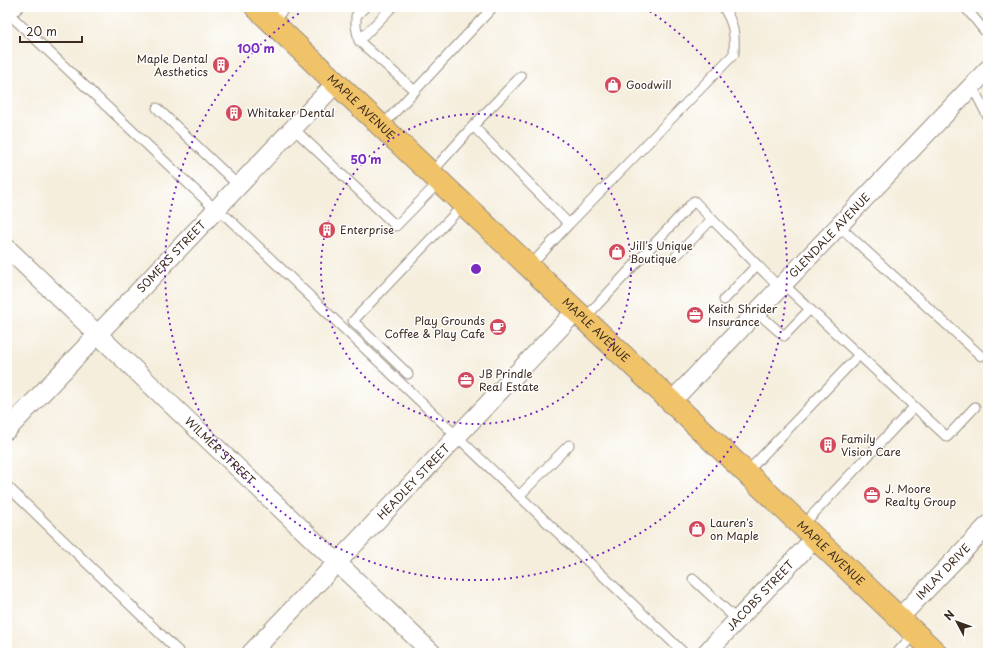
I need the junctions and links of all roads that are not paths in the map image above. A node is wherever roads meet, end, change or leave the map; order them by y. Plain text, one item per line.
1 (19, 7) edge
2 (365, 7) edge
3 (392, 7) edge
4 (493, 7) edge
5 (723, 7) edge
6 (965, 7) edge
7 (268, 11) edge
8 (9, 14) edge
9 (988, 34) edge
10 (360, 41) junction
11 (988, 69) edge
12 (521, 76) dead end
13 (337, 82) junction
14 (972, 86) junction
15 (415, 91) junction
16 (157, 108) dead end
17 (988, 117) edge
18 (382, 126) junction
19 (473, 126) junction
20 (293, 128) junction
21 (435, 177) junction
22 (239, 186) junction
23 (464, 204) junction
24 (216, 210) junction
25 (712, 219) junction
26 (569, 224) junction
27 (840, 226) junction
28 (7, 248) edge
29 (676, 256) dead end
30 (758, 265) junction
31 (530, 266) junction
32 (782, 286) junction
33 (724, 300) dead end
34 (810, 309) junction
35 (757, 312) junction
36 (580, 315) junction
37 (96, 335) junction
38 (859, 355) junction
39 (981, 356) dead end
40 (408, 374) dead end
41 (671, 402) junction
42 (914, 407) junction
43 (974, 407) dead end
44 (7, 430) edge
45 (456, 436) junction
46 (568, 445) dead end
47 (746, 473) junction
48 (7, 486) edge
49 (519, 496) junction
50 (988, 525) edge
51 (809, 532) junction
52 (336, 563) junction
53 (693, 579) dead end
54 (899, 618) junction
55 (737, 620) junction
56 (915, 633) junction
57 (180, 653) edge
58 (251, 653) edge
59 (432, 653) edge
60 (684, 653) edge
61 (706, 653) edge
62 (897, 653) edge
63 (936, 653) edge

1 - 8 lane
2 - 10 lane
3 - 10 lane
4 - 15 lane
5 - 26 lane
6 - 9 lane
7 - 13 main road, MAPLE AVENUE
8 - 24 lane
10 - 15 lane
11 - 14 street, GLENDALE AVENUE
12 - 19 lane
13 - 18 main road, MAPLE AVENUE
13 - 20 street, SOMERS STREET
14 - 17 lane
14 - 27 street, GLENDALE AVENUE
15 - 18 lane
16 - 22 lane
18 - 21 main road, MAPLE AVENUE
19 - 21 lane
19 - 26 lane
20 - 21 lane
20 - 22 street, SOMERS STREET
21 - 23 main road, MAPLE AVENUE
22 - 24 street, SOMERS STREET
23 - 31 main road, MAPLE AVENUE
23 - 40 lane
24 - 37 street, SOMERS STREET
24 - 45 lane
25 - 29 lane
25 - 30 lane
25 - 36 lane
26 - 31 lane
27 - 32 street, GLENDALE AVENUE
27 - 39 lane
28 - 37 street, WILMER STREET
30 - 32 lane
30 - 33 lane
31 - 36 main road, MAPLE AVENUE
32 - 34 lane
32 - 35 street, GLENDALE AVENUE
34 - 35 lane
34 - 38 lane
35 - 41 street, GLENDALE AVENUE
36 - 41 main road, MAPLE AVENUE
36 - 45 street, HEADLEY STREET
37 - 44 street, SOMERS STREET
37 - 52 street, WILMER STREET
38 - 42 lane
38 - 47 lane
41 - 47 main road, MAPLE AVENUE
42 - 43 lane
42 - 51 lane
45 - 49 lane
45 - 52 street, HEADLEY STREET
46 - 49 lane
47 - 51 main road, MAPLE AVENUE
48 - 57 lane
49 - 60 lane
50 - 54 street, IMLAY DRIVE
51 - 54 main road, MAPLE AVENUE
51 - 55 street, JACOBS STREET
52 - 58 street, HEADLEY STREET
52 - 59 street, WILMER STREET
53 - 55 lane
54 - 56 main road, MAPLE AVENUE
55 - 61 street, JACOBS STREET
56 - 62 lane
56 - 63 main road, MAPLE AVENUE

